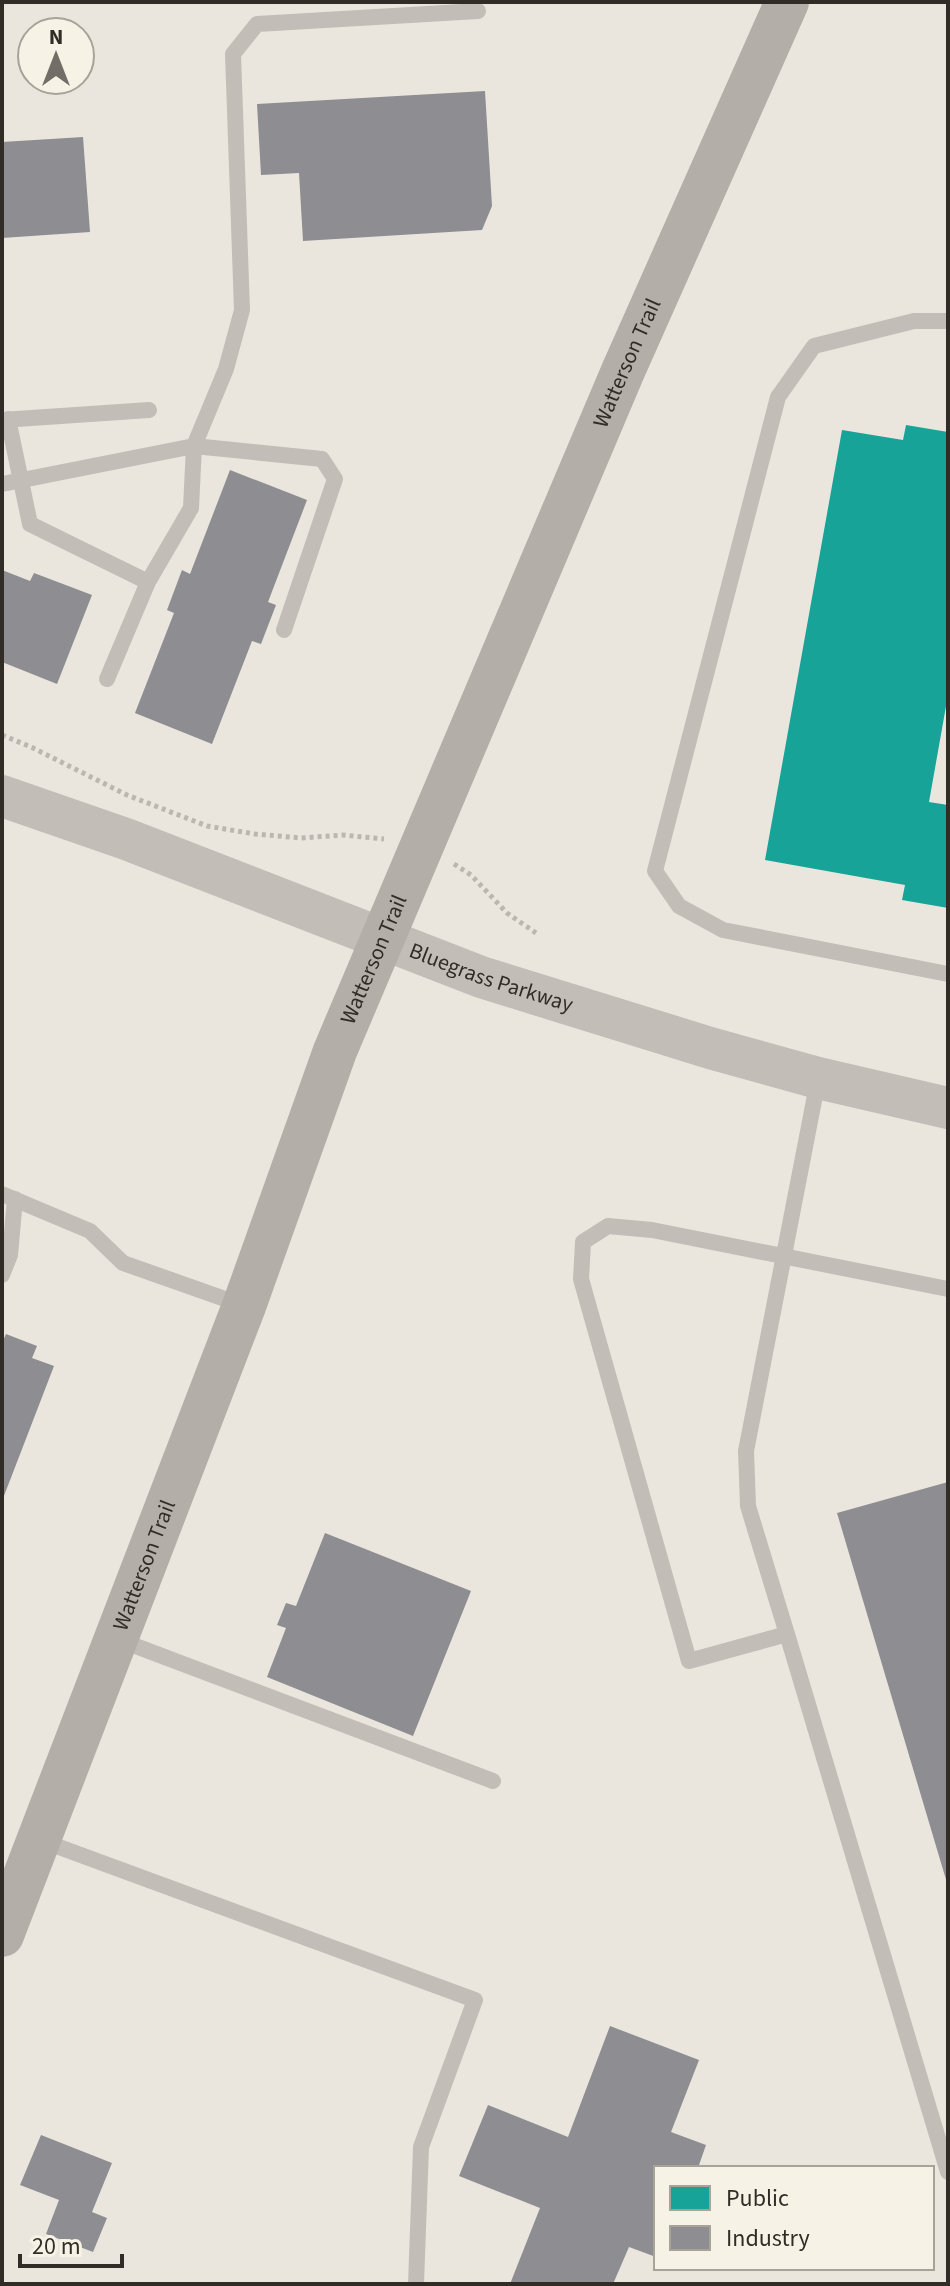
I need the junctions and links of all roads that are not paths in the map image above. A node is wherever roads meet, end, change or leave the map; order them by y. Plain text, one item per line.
1 (787, 2) edge
2 (478, 11) dead end
3 (948, 321) edge
4 (149, 410) dead end
5 (5, 420) edge
6 (194, 446) junction
7 (20, 482) junction
8 (2, 484) edge
9 (148, 582) junction
10 (284, 630) dead end
11 (107, 679) dead end
12 (2, 796) edge
13 (385, 937) junction
14 (948, 974) edge
15 (818, 1078) junction
16 (948, 1108) edge
17 (9, 1197) edge
18 (784, 1256) junction
19 (2, 1275) edge
20 (948, 1289) edge
21 (244, 1306) junction
22 (787, 1634) junction
23 (115, 1639) junction
24 (493, 1781) dead end
25 (39, 1839) junction
26 (2, 1935) edge
27 (948, 2172) edge
28 (416, 2284) edge

1 - 13 main road, Watterson Trail
2 - 6 lane
3 - 14 lane
4 - 5 lane
5 - 7 lane
6 - 7 lane
6 - 9 lane
6 - 10 lane
7 - 8 lane
7 - 9 lane
9 - 11 lane
12 - 13 street, Bluegrass Parkway
13 - 15 street, Bluegrass Parkway
13 - 21 main road, Watterson Trail
15 - 16 street, Bluegrass Parkway
15 - 18 lane
17 - 19 lane
17 - 21 lane
18 - 20 lane
18 - 22 lane
18 - 22 lane
21 - 23 main road, Watterson Trail
22 - 27 lane
23 - 24 lane
23 - 25 main road, Watterson Trail
25 - 26 main road, Watterson Trail
25 - 28 lane

